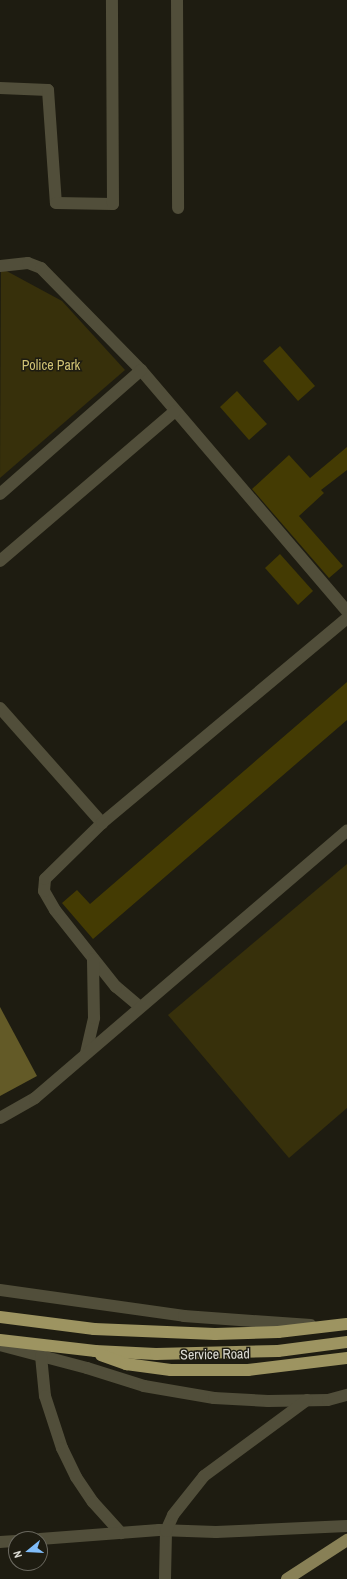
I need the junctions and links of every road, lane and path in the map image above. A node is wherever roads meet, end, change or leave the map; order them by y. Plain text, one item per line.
1 (112, 0) edge
2 (177, 0) edge
3 (0, 88) edge
4 (178, 208) dead end
5 (0, 266) edge
6 (141, 370) junction
7 (175, 411) junction
8 (0, 494) edge
9 (0, 561) edge
10 (347, 611) edge
11 (347, 618) edge
12 (0, 708) edge
13 (102, 823) junction
14 (347, 831) edge
15 (93, 959) junction
16 (139, 1006) junction
17 (86, 1053) junction
18 (0, 1118) edge
19 (0, 1290) edge
20 (0, 1318) edge
21 (347, 1318) edge
22 (347, 1324) edge
23 (326, 1326) junction
24 (0, 1340) edge
25 (347, 1342) edge
26 (0, 1345) edge
27 (90, 1350) junction
28 (41, 1356) junction
29 (347, 1358) edge
30 (347, 1396) edge
31 (307, 1400) junction
32 (347, 1526) edge
33 (166, 1531) junction
34 (121, 1533) junction
35 (48, 1538) edge
36 (347, 1540) edge
37 (165, 1579) edge
38 (287, 1579) edge

1 - 3 street
2 - 4 street
5 - 6 street
6 - 7 street
6 - 8 street
7 - 9 street
7 - 10 street
11 - 13 street
12 - 13 street
13 - 15 street
14 - 16 street
15 - 16 street
15 - 17 street
16 - 17 street
17 - 18 street
19 - 23 street
20 - 23 highway
21 - 23 highway
22 - 23 highway
24 - 27 highway
25 - 27 highway
26 - 28 street
27 - 29 highway, Service Road
28 - 31 street
28 - 34 street
30 - 31 street
31 - 33 street
32 - 33 street
33 - 34 street
33 - 37 street
34 - 35 street
36 - 38 main road

